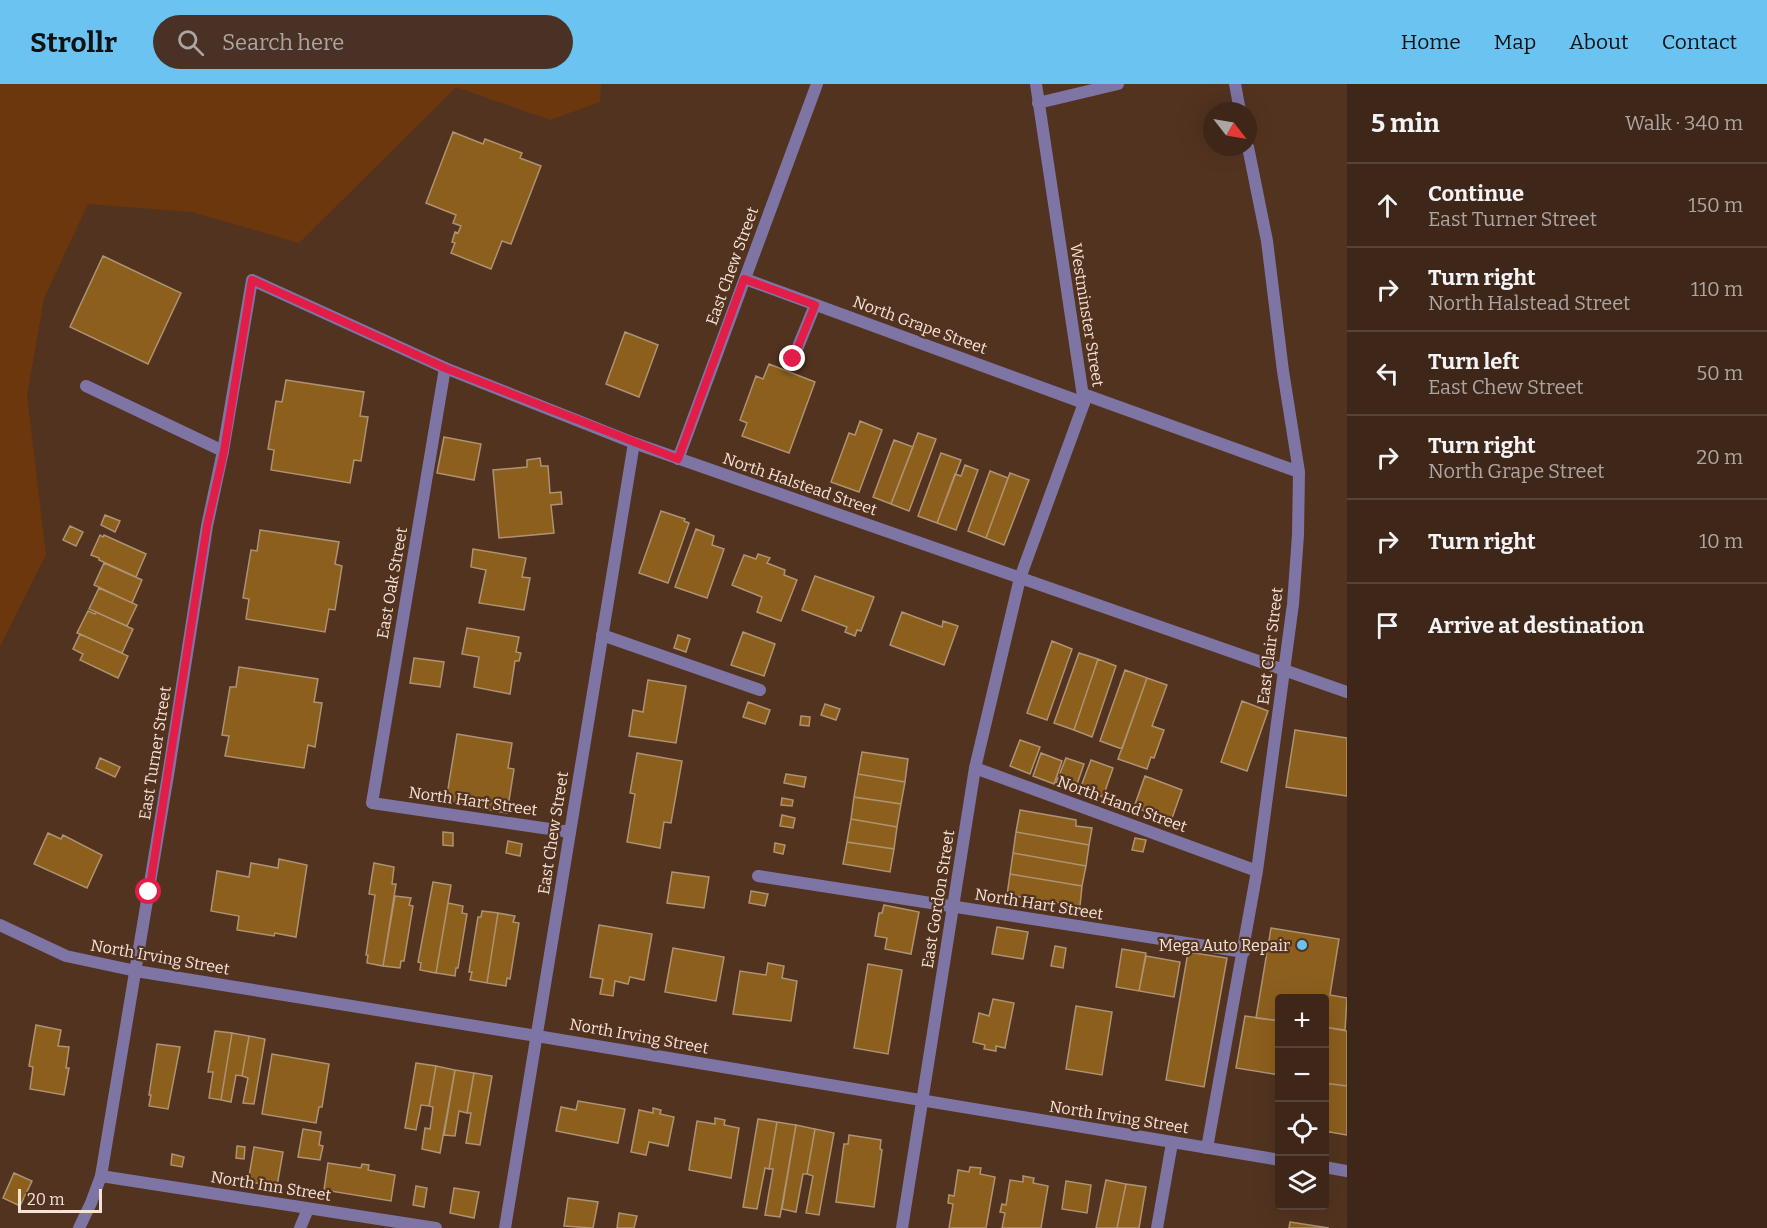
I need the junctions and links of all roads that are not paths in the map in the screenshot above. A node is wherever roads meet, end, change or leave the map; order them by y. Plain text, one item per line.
1 (816, 84) edge
2 (1036, 84) edge
3 (1118, 84) edge
4 (1235, 84) edge
5 (1238, 102) edge
6 (1038, 103) junction
7 (1250, 156) edge
8 (744, 279) junction
9 (252, 280) joint
10 (815, 305) junction
11 (793, 359) dead end
12 (445, 368) junction
13 (86, 386) dead end
14 (1083, 399) junction
15 (634, 443) junction
16 (224, 451) junction
17 (678, 459) junction
18 (1299, 472) junction
19 (1020, 578) junction
20 (602, 635) junction
21 (1284, 670) junction
22 (760, 690) dead end
23 (1347, 692) edge
24 (975, 768) junction
25 (372, 803) joint
26 (570, 832) junction
27 (1257, 872) junction
28 (758, 876) dead end
29 (953, 907) junction
30 (0, 925) edge
31 (1244, 952) junction
32 (136, 971) junction
33 (537, 1036) junction
34 (922, 1101) junction
35 (1172, 1143) junction
36 (1207, 1148) junction
37 (1275, 1159) edge
38 (1329, 1168) edge
39 (1347, 1171) edge
40 (101, 1176) junction
41 (308, 1209) junction
42 (79, 1228) edge
43 (300, 1228) edge
44 (436, 1228) edge
45 (505, 1228) edge
46 (902, 1228) edge
47 (1157, 1228) edge

1 - 8 street, East Chew Street
2 - 6 street, Westminster Street
3 - 6 street
4 - 5 street
6 - 14 street, Westminster Street
7 - 18 street, East Clair Street
8 - 10 street, North Grape Street
8 - 17 street, East Chew Street
9 - 12 street, North Halstead Street
9 - 16 street, East Turner Street
10 - 11 street
10 - 14 street, North Grape Street
12 - 15 street, North Halstead Street
12 - 25 street, East Oak Street
13 - 16 street
14 - 18 street, North Grape Street
14 - 19 street, Westminster Street
15 - 17 street, North Halstead Street
15 - 20 street, East Chew Street
16 - 32 street, East Turner Street
17 - 19 street, North Halstead Street
18 - 21 street, East Clair Street
19 - 21 street, North Halstead Street
19 - 24 street, East Gordon Street
20 - 22 street
20 - 26 street, East Chew Street
21 - 23 street, North Halstead Street
21 - 27 street, East Clair Street
24 - 27 street, North Hand Street
24 - 29 street, East Gordon Street
25 - 26 street, North Hart Street
26 - 33 street, East Chew Street
27 - 31 street, East Clair Street
28 - 29 street, North Hart Street
29 - 31 street, North Hart Street
29 - 34 street, East Gordon Street
30 - 32 street, North Irving Street
31 - 36 street, East Clair Street
32 - 33 street, North Irving Street
32 - 40 street, East Turner Street
33 - 34 street, North Irving Street
33 - 45 street, East Chew Street
34 - 35 street, North Irving Street
34 - 46 street, East Gordon Street
35 - 36 street, North Irving Street
35 - 47 street
36 - 37 street, North Irving Street
38 - 39 street
40 - 41 street, North Inn Street
40 - 42 street, East Turner Street
41 - 43 street
41 - 44 street, North Inn Street

